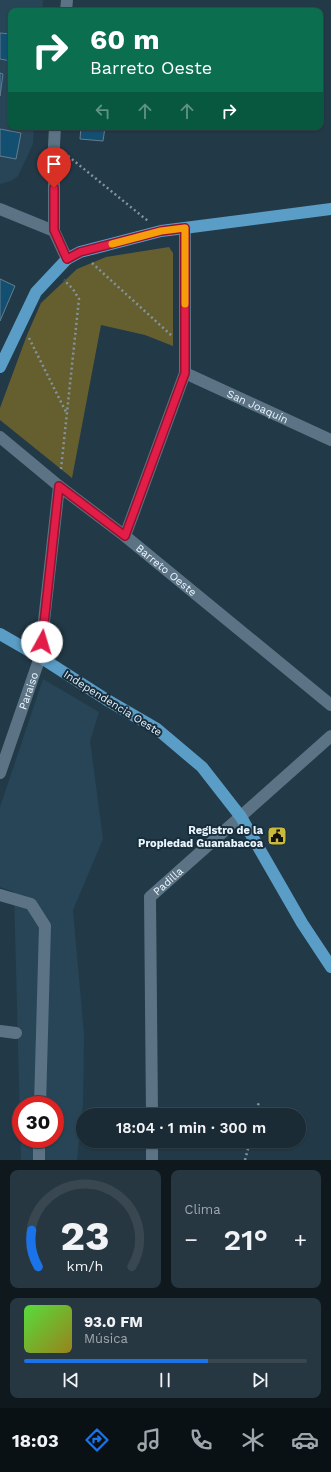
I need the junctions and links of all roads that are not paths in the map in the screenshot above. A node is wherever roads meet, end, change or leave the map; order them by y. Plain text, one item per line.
1 (55, 130) edge
2 (0, 209) edge
3 (331, 209) edge
4 (185, 228) junction
5 (54, 230) junction
6 (67, 259) junction
7 (0, 367) edge
8 (185, 373) junction
9 (0, 437) edge
10 (331, 440) edge
11 (59, 486) junction
12 (125, 536) junction
13 (0, 634) edge
14 (40, 658) junction
15 (331, 706) edge
16 (331, 736) edge
17 (0, 773) edge
18 (241, 817) junction
19 (0, 895) edge
20 (331, 967) edge
21 (0, 1031) edge
22 (16, 1033) dead end
23 (40, 1096) edge
24 (152, 1108) edge
25 (39, 1148) edge
26 (152, 1148) edge
27 (39, 1160) edge
28 (152, 1160) edge

1 - 5 street
2 - 5 street
3 - 4 main road
4 - 6 main road
4 - 8 street
5 - 6 street
6 - 7 main road
8 - 10 street, San Joaquín
8 - 12 street
9 - 11 street, Barreto Oeste
11 - 12 street, Barreto Oeste
11 - 14 street, Paraiso
12 - 15 street, Barreto Oeste
13 - 14 main road, Independencia Oeste
14 - 17 street, Paraiso
14 - 18 main road, Independencia Oeste
16 - 18 street, Padilla
18 - 20 main road, Independencia Oeste
18 - 24 street, Padilla
19 - 23 street
21 - 22 street
25 - 27 street
26 - 28 street

